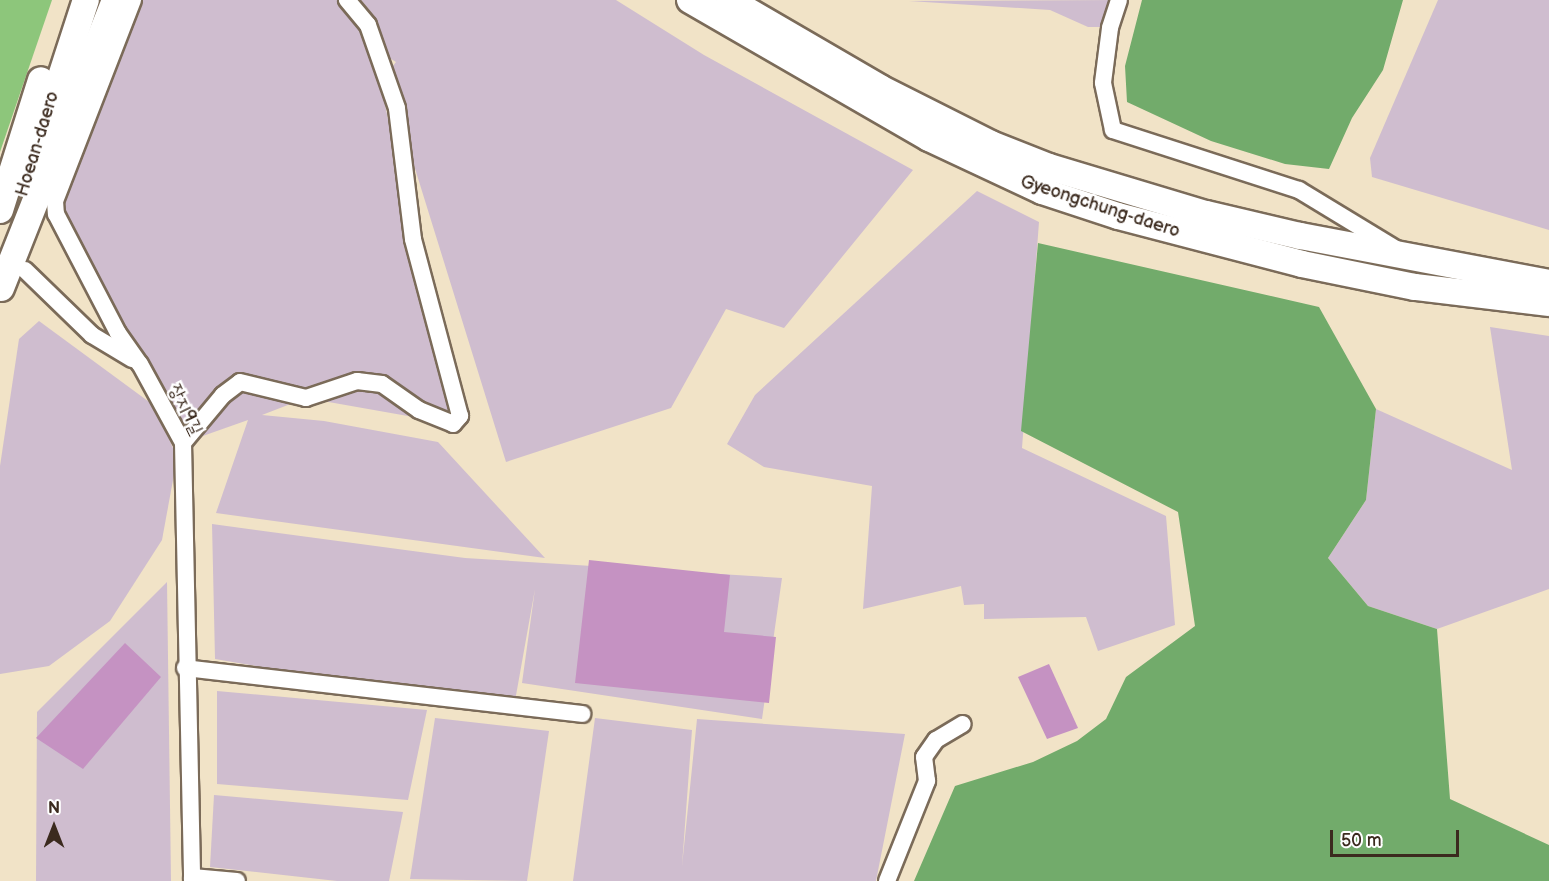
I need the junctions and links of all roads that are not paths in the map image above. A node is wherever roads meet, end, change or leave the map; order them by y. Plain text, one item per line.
1 (68, 0) edge
2 (86, 0) edge
3 (115, 0) edge
4 (133, 0) edge
5 (347, 0) edge
6 (690, 0) edge
7 (729, 0) edge
8 (762, 0) edge
9 (1119, 0) edge
10 (991, 144) junction
11 (0, 210) edge
12 (1412, 259) junction
13 (25, 270) dead end
14 (1549, 283) edge
15 (0, 290) edge
16 (1549, 303) edge
17 (140, 364) junction
18 (183, 443) junction
19 (185, 668) junction
20 (582, 714) dead end
21 (963, 723) dead end
22 (192, 879) edge
23 (237, 881) edge
24 (887, 881) edge

1 - 11 main road, Hoean-daero
2 - 15 main road, Hoean-daero
3 - 15 main road
4 - 17 street, 장지9길
5 - 18 street
6 - 16 main road, Gyeongchung-daero
7 - 10 main road, Gyeongchung-daero
8 - 10 main road
9 - 12 street
10 - 12 main road, Gyeongchung-daero
12 - 14 main road, Gyeongchung-daero
13 - 17 street
17 - 18 street, 장지9길
18 - 19 street, 장지9길
19 - 20 street
19 - 22 street, 장지9길
21 - 24 street
22 - 23 street

